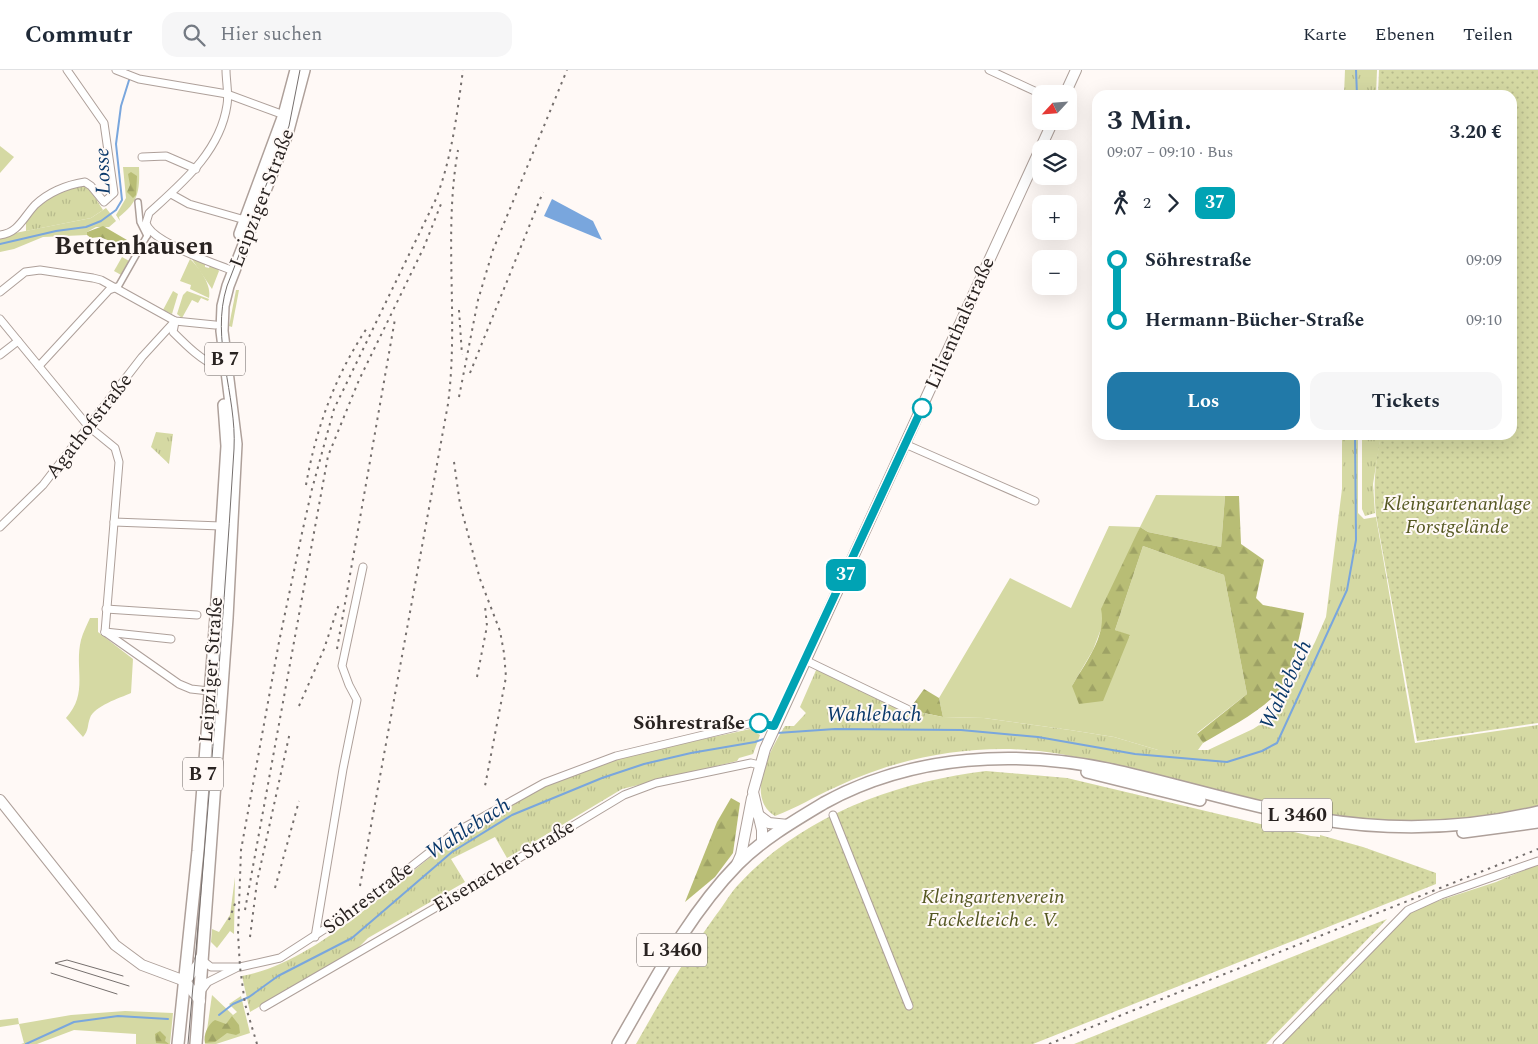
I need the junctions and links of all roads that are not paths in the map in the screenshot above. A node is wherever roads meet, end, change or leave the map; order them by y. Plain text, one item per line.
1 (67, 70) edge
2 (226, 70) edge
3 (296, 70) edge
4 (304, 70) edge
5 (989, 70) edge
6 (1076, 70) edge
7 (118, 72) edge
8 (1069, 85) edge
9 (1032, 90) edge
10 (226, 94) junction
11 (288, 116) junction
12 (1049, 130) edge
13 (142, 157) dead end
14 (196, 169) junction
15 (171, 194) junction
16 (138, 202) dead end
17 (245, 220) junction
18 (149, 234) junction
19 (0, 235) edge
20 (230, 270) junction
21 (117, 288) junction
22 (0, 292) edge
23 (0, 319) edge
24 (175, 321) junction
25 (219, 325) junction
26 (18, 341) junction
27 (0, 356) edge
28 (39, 366) junction
29 (219, 368) junction
30 (88, 426) junction
31 (905, 444) junction
32 (1035, 501) dead end
33 (114, 522) junction
34 (221, 526) junction
35 (0, 527) edge
36 (363, 568) dead end
37 (106, 609) junction
38 (198, 615) dead end
39 (105, 632) junction
40 (171, 639) dead end
41 (807, 661) junction
42 (209, 690) junction
43 (907, 709) dead end
44 (772, 732) junction
45 (759, 765) junction
46 (753, 792) junction
47 (0, 800) edge
48 (1538, 812) edge
49 (757, 814) junction
50 (833, 815) dead end
51 (1538, 822) edge
52 (746, 824) junction
53 (788, 825) junction
54 (761, 848) junction
55 (1538, 861) edge
56 (737, 864) junction
57 (315, 937) junction
58 (201, 957) junction
59 (236, 968) junction
60 (194, 990) junction
61 (909, 1006) dead end
62 (264, 1007) dead end
63 (178, 1044) edge
64 (196, 1044) edge
65 (618, 1044) edge
66 (627, 1044) edge
67 (1277, 1044) edge

1 - 19 street
2 - 10 street
3 - 11 main road, B 7
4 - 11 main road, Leipziger Straße / B 7
5 - 9 street
6 - 8 main road
7 - 10 street
10 - 11 street
10 - 14 street
11 - 17 main road, B 7
11 - 20 main road, Leipziger Straße / B 7
12 - 31 main road, Lilienthalstraße
13 - 14 street
14 - 15 street
15 - 17 street
15 - 18 street
16 - 18 street
17 - 20 main road, B 7
18 - 20 street
18 - 21 street
20 - 25 main road, Leipziger Straße / B 7
21 - 22 street
21 - 24 street
21 - 28 street
23 - 26 street
24 - 25 street
24 - 29 street
24 - 30 street, Agathofstraße
25 - 29 main road, Leipziger Straße / B 7
25 - 58 main road, Leipziger Straße / B 7
26 - 27 street
26 - 28 street
28 - 30 street
29 - 34 main road, Leipziger Straße / B 7
30 - 33 street
30 - 35 street, Agathofstraße
31 - 32 street
31 - 41 main road, Lilienthalstraße
33 - 34 street
33 - 37 street
34 - 42 main road, Leipziger Straße / B 7
36 - 57 street
37 - 38 street
37 - 39 street
39 - 40 street
39 - 42 street
41 - 43 street
41 - 44 main road, Lilienthalstraße
42 - 60 main road, Leipziger Straße / B 7
44 - 45 main road, Lilienthalstraße
44 - 57 street, Söhrestraße
45 - 46 main road, Lilienthalstraße
45 - 62 street, Eisenacher Straße
46 - 49 main road, Lilienthalstraße
46 - 52 main road
47 - 60 main road
48 - 53 main road, L 3460
49 - 53 main road
49 - 54 main road, Lilienthalstraße
50 - 61 street
51 - 54 main road, L 3460
52 - 54 main road
52 - 56 main road
53 - 54 main road, L 3460
54 - 56 main road, L 3460
54 - 66 main road, L 3460
55 - 67 street
56 - 65 main road, L 3460
57 - 59 street, Söhrestraße
58 - 59 street, Söhrestraße
58 - 60 main road, Leipziger Straße / B 7
58 - 60 main road
59 - 60 street, Söhrestraße
60 - 63 main road, Leipziger Straße / B 7
60 - 64 main road, Leipziger Straße / B 7

